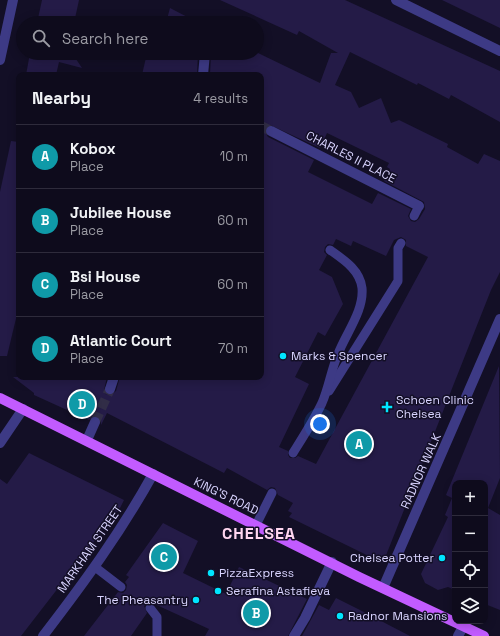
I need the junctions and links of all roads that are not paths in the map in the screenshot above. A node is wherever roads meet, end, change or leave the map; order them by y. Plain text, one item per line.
1 (13, 0) edge
2 (396, 0) edge
3 (500, 51) edge
4 (0, 60) edge
5 (204, 60) edge
6 (203, 72) edge
7 (271, 131) tunnel mouth
8 (419, 206) joint
9 (414, 216) dead end
10 (401, 243) dead end
11 (330, 250) dead end
12 (500, 319) edge
13 (113, 380) edge
14 (110, 389) tunnel mouth
15 (0, 398) edge
16 (322, 403) junction
17 (23, 409) junction
18 (95, 422) tunnel mouth
19 (87, 440) junction
20 (0, 443) edge
21 (293, 453) dead end
22 (153, 474) junction
23 (272, 493) dead end
24 (256, 525) junction
25 (332, 562) junction
26 (95, 567) junction
27 (121, 587) dead end
28 (383, 588) junction
29 (150, 608) dead end
30 (461, 631) edge
31 (43, 636) edge
32 (157, 636) edge
33 (294, 636) edge
34 (484, 636) edge

1 - 4 street
2 - 3 street
5 - 6 street
7 - 8 street, CHARLES II PLACE
8 - 9 lane
10 - 16 lane
11 - 16 lane
12 - 28 street, RADNOR WALK
13 - 14 street
15 - 17 main road, KING'S ROAD
16 - 21 lane
17 - 19 main road, KING'S ROAD
17 - 20 street
18 - 19 street
19 - 22 main road, KING'S ROAD
22 - 24 main road, KING'S ROAD
22 - 26 street, MARKHAM STREET
23 - 24 lane
24 - 25 main road, KING'S ROAD
25 - 28 main road, KING'S ROAD
25 - 33 street
26 - 27 lane
26 - 31 street, MARKHAM STREET
28 - 30 main road, KING'S ROAD
29 - 32 lane
30 - 34 main road, KING'S ROAD

